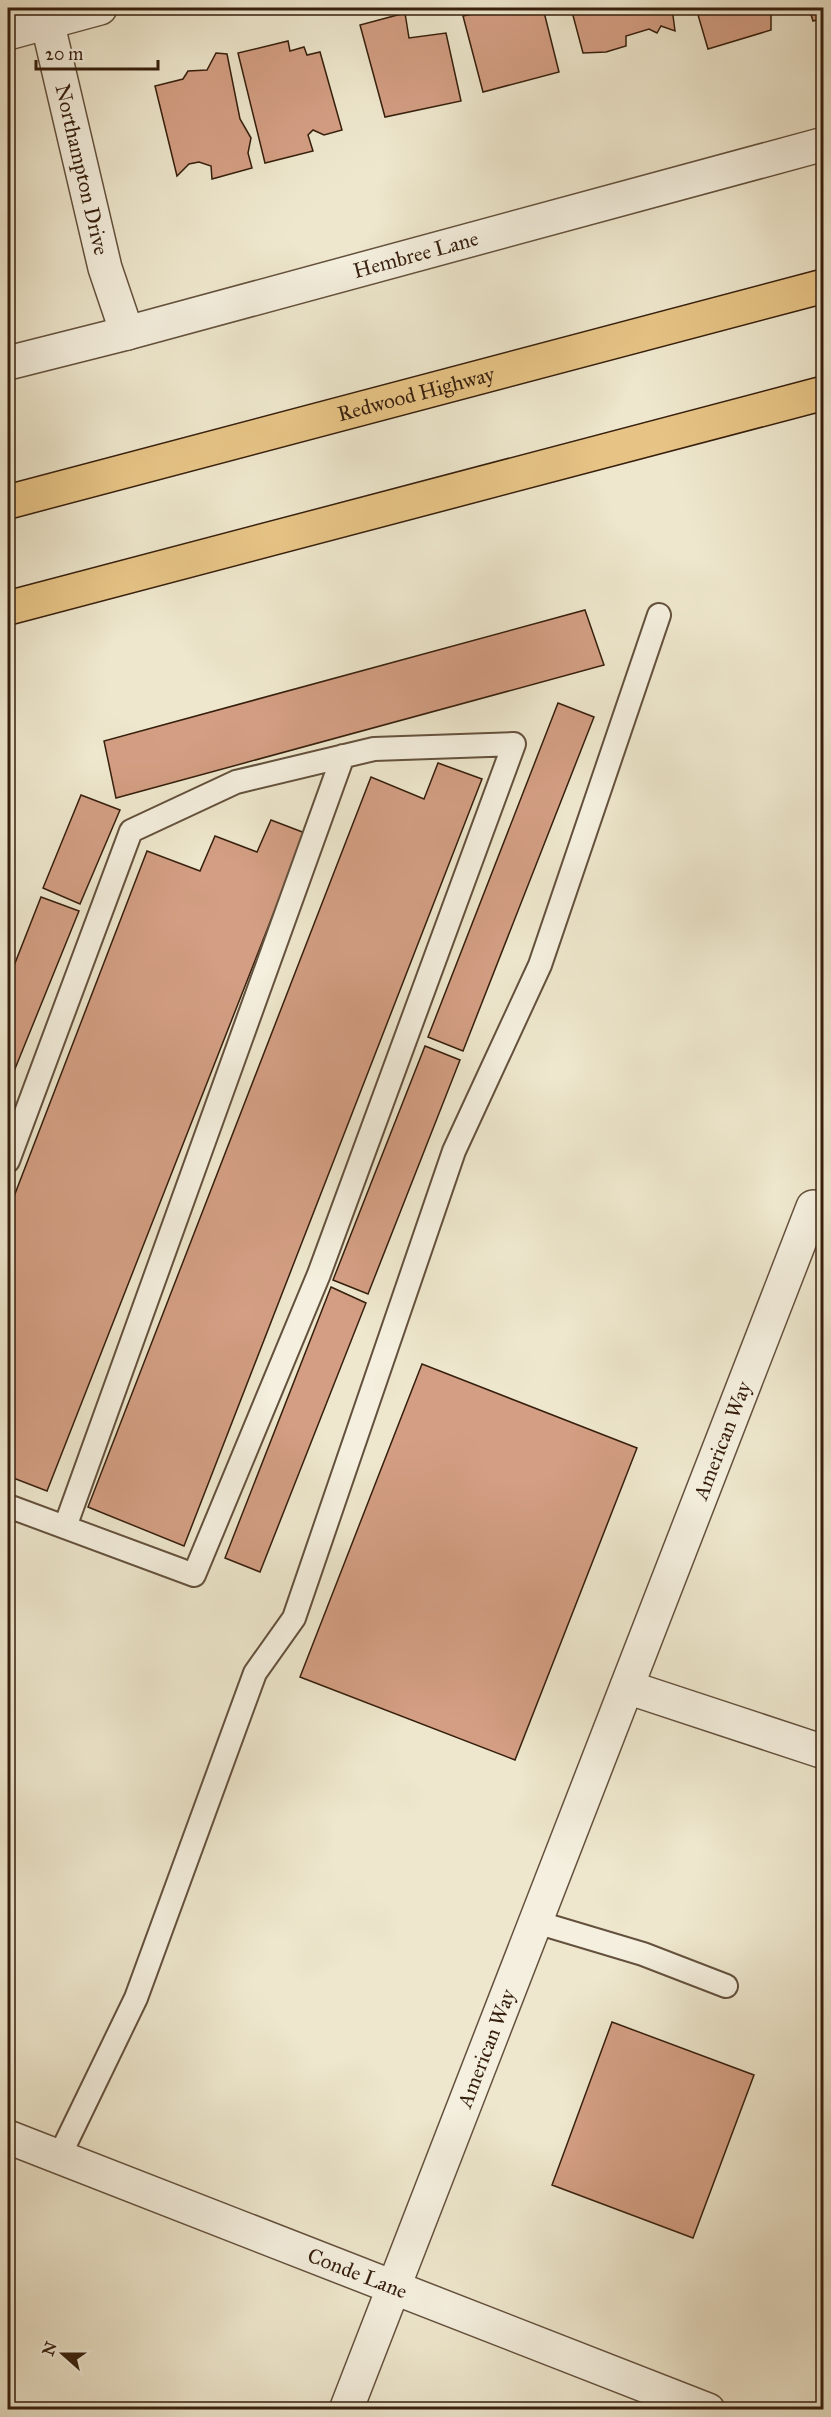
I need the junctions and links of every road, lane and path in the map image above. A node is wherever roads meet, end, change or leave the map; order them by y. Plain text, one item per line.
1 (100, 8) edge
2 (45, 14) edge
3 (8, 33) edge
4 (824, 144) edge
5 (824, 286) edge
6 (127, 333) junction
7 (8, 363) edge
8 (824, 393) edge
9 (8, 502) edge
10 (8, 608) edge
11 (659, 615) dead end
12 (343, 756) junction
13 (8, 1161) edge
14 (824, 1214) edge
15 (8, 1506) edge
16 (65, 1527) junction
17 (627, 1687) junction
18 (824, 1752) edge
19 (536, 1922) junction
20 (726, 1986) dead end
21 (8, 2137) edge
22 (59, 2157) junction
23 (395, 2287) junction
24 (346, 2409) edge
25 (708, 2409) edge

1 - 2 street
2 - 3 street
2 - 6 street, Northampton Drive
4 - 6 street, Hembree Lane
5 - 9 highway, Redwood Highway
6 - 7 street, Hembree Lane
8 - 10 highway
11 - 22 lane
12 - 13 lane
12 - 16 lane
12 - 16 lane
14 - 17 street, American Way
15 - 16 lane
17 - 18 street
17 - 19 street, American Way
19 - 20 lane
19 - 23 street, American Way
21 - 22 street, Conde Lane
22 - 23 street, Conde Lane
23 - 24 street, American Way
23 - 25 street, Conde Lane

